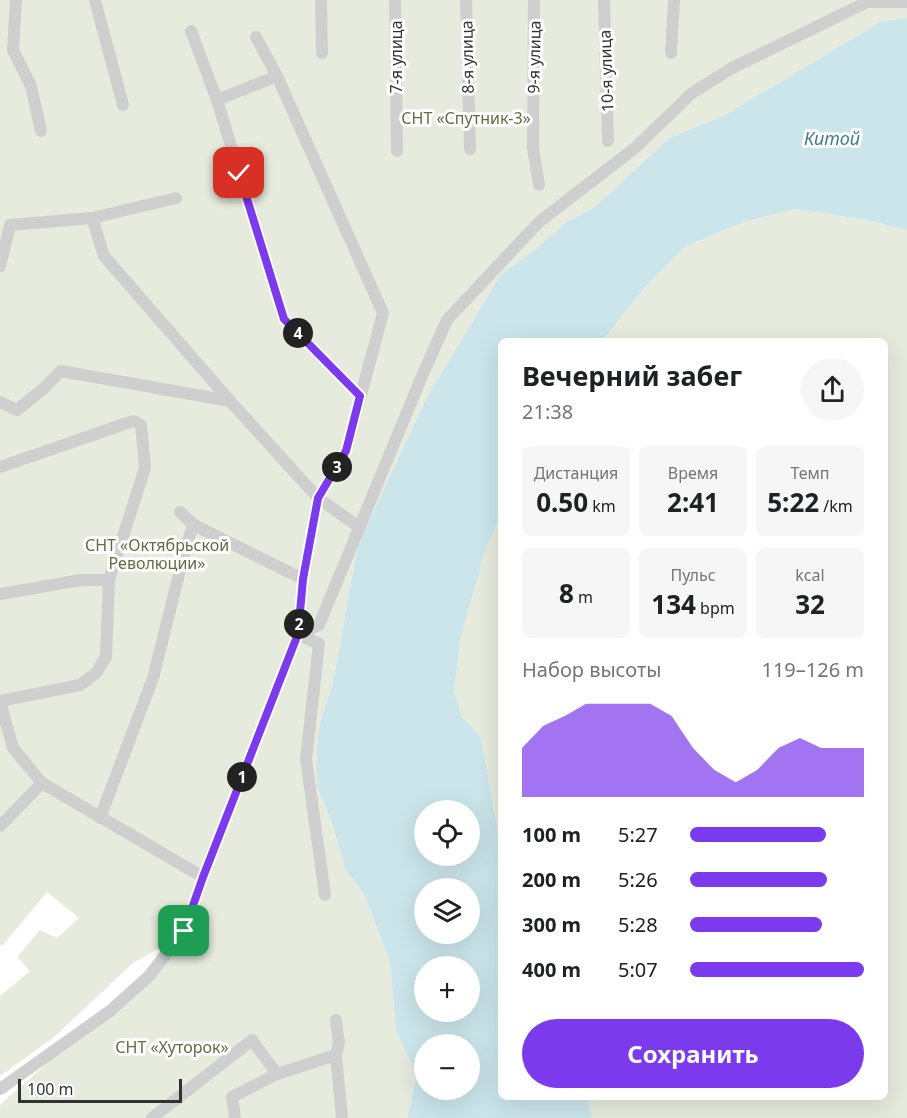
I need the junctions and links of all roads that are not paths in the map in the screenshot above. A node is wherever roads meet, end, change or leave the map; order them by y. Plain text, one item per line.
1 (16, 0) edge
2 (95, 0) edge
3 (321, 0) edge
4 (395, 0) edge
5 (466, 0) edge
6 (534, 0) edge
7 (604, 0) edge
8 (674, 0) edge
9 (907, 2) edge
10 (191, 31) dead end
11 (256, 37) dead end
12 (672, 52) dead end
13 (322, 53) dead end
14 (277, 76) junction
15 (217, 100) junction
16 (123, 105) dead end
17 (41, 131) dead end
18 (608, 141) dead end
19 (470, 149) dead end
20 (397, 151) dead end
21 (539, 184) dead end
22 (176, 198) dead end
23 (92, 218) junction
24 (0, 266) edge
25 (360, 396) junction
26 (230, 401) junction
27 (0, 402) edge
28 (0, 467) edge
29 (318, 498) junction
30 (180, 512) dead end
31 (194, 525) junction
32 (359, 527) junction
33 (303, 579) junction
34 (109, 580) junction
35 (0, 594) edge
36 (298, 634) junction
37 (0, 701) edge
38 (42, 783) junction
39 (100, 818) junction
40 (0, 826) edge
41 (203, 877) junction
42 (325, 895) dead end
43 (336, 1020) dead end
44 (336, 1055) junction
45 (277, 1074) junction
46 (0, 1089) edge
47 (152, 1118) edge
48 (235, 1118) edge
49 (342, 1118) edge

1 - 17 street
2 - 16 street
3 - 13 street
4 - 20 street, 7-я улица
5 - 19 street, 8-я улица
6 - 21 street, 9-я улица
7 - 18 street, 10-я улица
8 - 12 street
9 - 32 street
10 - 15 street
11 - 14 street
14 - 15 street
14 - 25 street
15 - 25 street
22 - 23 street
23 - 24 street
23 - 26 street
25 - 29 street
26 - 27 street
26 - 29 street
28 - 34 street
29 - 32 street
29 - 33 street
30 - 31 street
31 - 33 street
31 - 39 street
32 - 36 street
33 - 36 street
34 - 35 street
34 - 37 street
36 - 41 street
36 - 42 street
37 - 38 street
38 - 39 street
38 - 40 street
39 - 41 street
41 - 46 street
43 - 44 street
44 - 45 street
44 - 49 street
45 - 47 street
45 - 48 street

